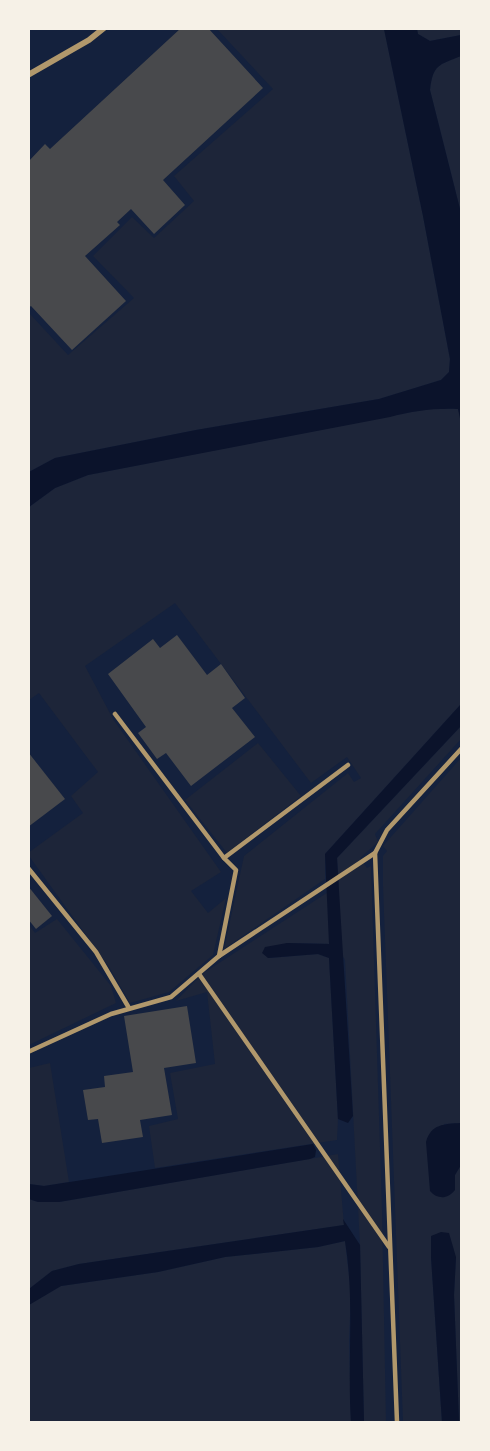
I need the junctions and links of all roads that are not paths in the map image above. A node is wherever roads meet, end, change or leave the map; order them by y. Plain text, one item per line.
1 (104, 28) edge
2 (28, 75) edge
3 (115, 714) dead end
4 (462, 748) edge
5 (348, 765) dead end
6 (375, 853) junction
7 (224, 858) junction
8 (28, 868) edge
9 (219, 956) junction
10 (199, 974) junction
11 (129, 1008) junction
12 (28, 1052) edge
13 (391, 1249) junction
14 (397, 1422) edge

1 - 2 street
3 - 7 lane
4 - 6 lane
5 - 7 lane
6 - 9 lane
6 - 13 lane
7 - 9 lane
8 - 11 lane
9 - 10 lane
10 - 11 lane
10 - 13 lane
11 - 12 lane
13 - 14 lane

